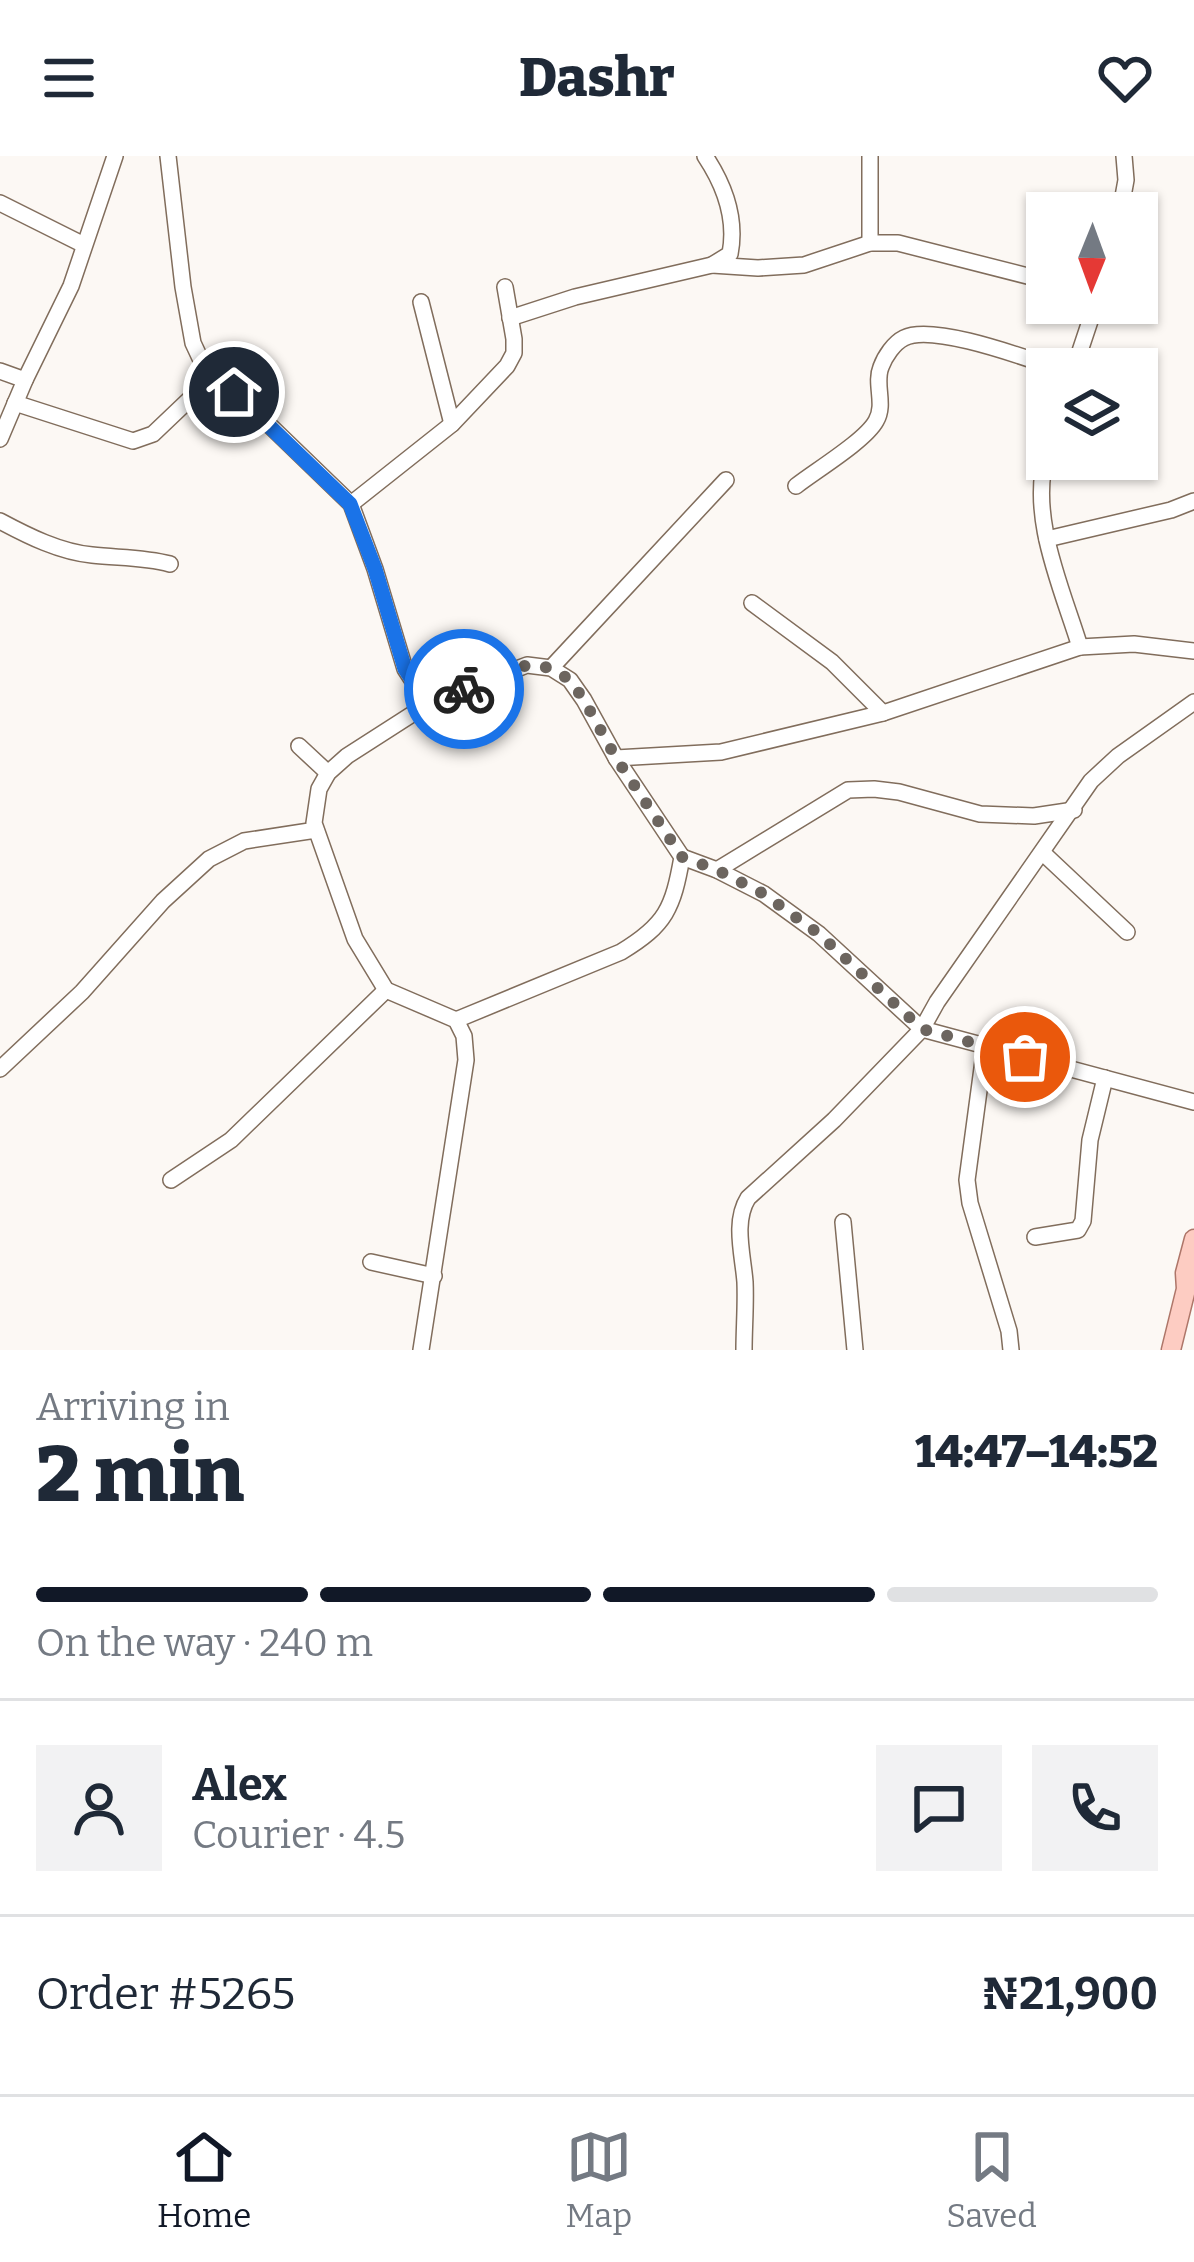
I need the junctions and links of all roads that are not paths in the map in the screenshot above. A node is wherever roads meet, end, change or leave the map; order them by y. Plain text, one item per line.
1 (115, 156) edge
2 (168, 156) edge
3 (705, 156) edge
4 (870, 156) edge
5 (1124, 156) edge
6 (1124, 192) edge
7 (0, 203) edge
8 (870, 243) junction
9 (85, 245) junction
10 (712, 265) junction
11 (1026, 276) edge
12 (505, 287) dead end
13 (421, 302) dead end
14 (510, 318) junction
15 (1026, 358) edge
16 (0, 371) edge
17 (215, 375) junction
18 (25, 380) junction
19 (15, 404) junction
20 (452, 424) junction
21 (0, 439) edge
22 (726, 480) dead end
23 (1042, 480) edge
24 (796, 486) dead end
25 (1194, 501) edge
26 (350, 504) junction
27 (0, 521) edge
28 (1047, 539) junction
29 (170, 564) dead end
30 (752, 603) dead end
31 (1080, 647) junction
32 (1194, 651) edge
33 (551, 668) junction
34 (1194, 702) edge
35 (428, 704) junction
36 (883, 713) junction
37 (299, 746) dead end
38 (616, 758) junction
39 (328, 773) junction
40 (1073, 810) junction
41 (316, 830) junction
42 (1043, 853) junction
43 (682, 857) junction
44 (717, 870) junction
45 (1127, 932) dead end
46 (386, 990) junction
47 (456, 1020) junction
48 (922, 1029) junction
49 (985, 1046) junction
50 (0, 1069) edge
51 (1105, 1078) junction
52 (1194, 1102) edge
53 (171, 1180) dead end
54 (843, 1222) dead end
55 (1035, 1238) dead end
56 (1194, 1239) edge
57 (371, 1262) dead end
58 (434, 1276) junction
59 (1188, 1283) edge
60 (421, 1350) edge
61 (744, 1350) edge
62 (855, 1350) edge
63 (1011, 1350) edge
64 (1160, 1350) edge
65 (1171, 1350) edge

1 - 9 street
2 - 17 street
3 - 10 street
4 - 8 street
5 - 6 street
7 - 9 street
8 - 10 street
8 - 11 street
9 - 18 street
10 - 14 street
12 - 14 street
13 - 20 street
14 - 20 street
15 - 24 street
16 - 18 street
17 - 19 street
17 - 26 street
18 - 19 street
19 - 21 street
20 - 26 street
22 - 33 street
23 - 28 street
25 - 28 street
26 - 35 street
27 - 29 street
28 - 31 street
30 - 36 street
31 - 32 street
31 - 36 street
33 - 35 street
33 - 38 street
34 - 40 street
35 - 39 street
36 - 38 street
37 - 39 street
38 - 43 street
39 - 41 street
40 - 42 street
40 - 44 street
41 - 46 street
41 - 50 street
42 - 45 street
42 - 48 street
43 - 44 street
43 - 47 street
44 - 48 street
46 - 47 street
46 - 53 street
47 - 58 street
48 - 49 street
48 - 61 street
49 - 51 street
49 - 63 street
51 - 52 street
51 - 55 street
54 - 62 street
56 - 59 main road
57 - 58 street
58 - 60 street
59 - 64 main road
59 - 65 main road

